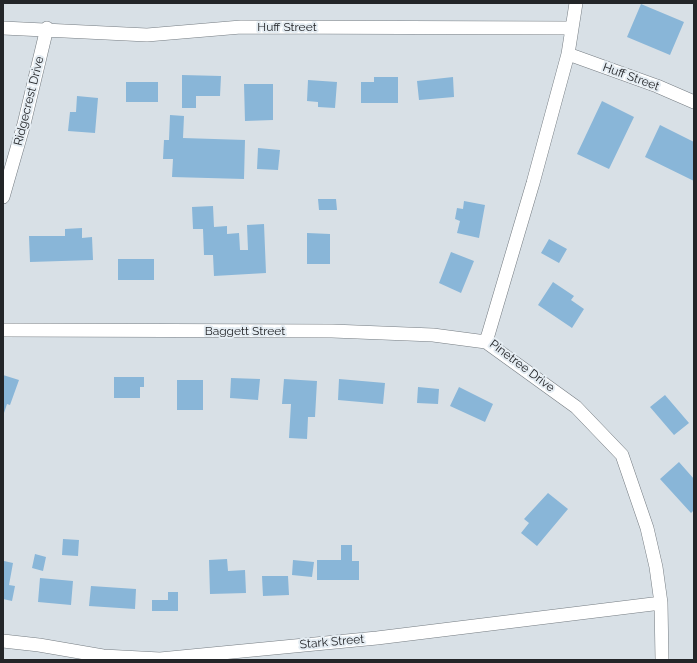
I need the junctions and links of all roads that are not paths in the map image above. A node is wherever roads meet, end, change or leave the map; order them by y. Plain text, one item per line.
1 (576, 3) edge
2 (3, 28) edge
3 (47, 28) junction
4 (571, 28) junction
5 (568, 54) junction
6 (694, 102) edge
7 (3, 197) edge
8 (3, 330) edge
9 (486, 342) junction
10 (660, 604) junction
11 (3, 641) edge
12 (662, 660) edge

1 - 4 street, Pinetree Drive
2 - 3 street, Huff Street
3 - 4 street, Huff Street
3 - 7 street, Ridgecrest Drive
4 - 5 street, Pinetree Drive
5 - 6 street, Huff Street
5 - 9 street, Pinetree Drive
8 - 9 street, Baggett Street
9 - 10 street, Pinetree Drive
10 - 11 street, Stark Street
10 - 12 street, Pinetree Drive

